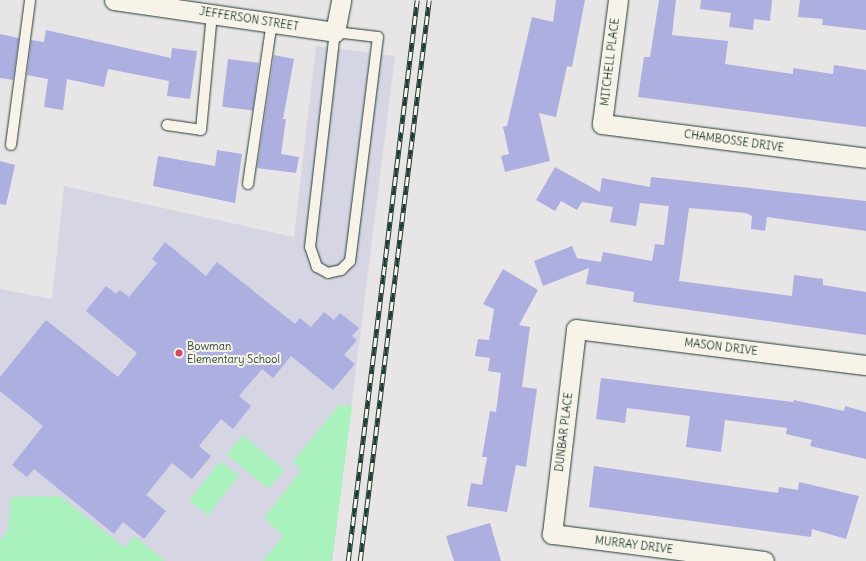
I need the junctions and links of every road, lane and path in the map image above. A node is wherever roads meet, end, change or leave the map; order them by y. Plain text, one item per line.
1 (30, 0) edge
2 (114, 0) edge
3 (341, 0) edge
4 (618, 0) edge
5 (171, 4) edge
6 (212, 13) junction
7 (272, 22) junction
8 (335, 32) junction
9 (602, 124) joint
10 (167, 125) dead end
11 (11, 145) dead end
12 (866, 158) edge
13 (248, 184) dead end
14 (576, 329) joint
15 (866, 364) edge
16 (552, 534) joint
17 (764, 561) edge

1 - 11 lane
2 - 5 street, JEFFERSON STREET
3 - 8 street
4 - 9 street, MITCHELL PLACE
5 - 6 street, JEFFERSON STREET
6 - 7 street, JEFFERSON STREET
6 - 10 lane
7 - 8 street, JEFFERSON STREET
7 - 13 lane
8 - 8 lane
9 - 12 street, CHAMBOSSE DRIVE
14 - 15 street, MASON DRIVE
14 - 16 street, DUNBAR PLACE
16 - 17 street, MURRAY DRIVE

